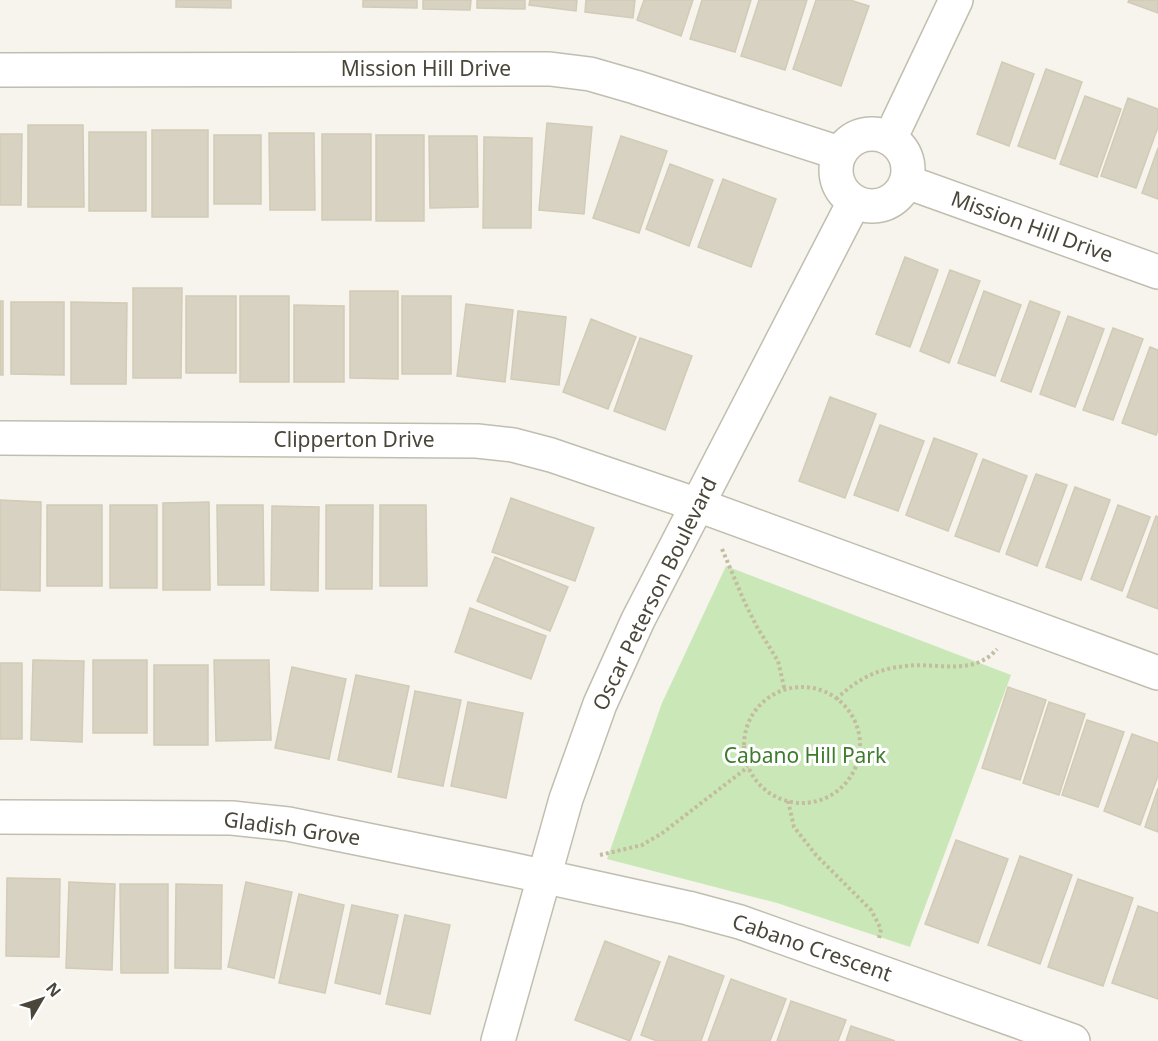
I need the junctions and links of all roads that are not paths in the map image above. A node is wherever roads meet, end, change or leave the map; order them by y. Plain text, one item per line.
1 (956, 0) edge
2 (0, 70) edge
3 (890, 139) junction
4 (839, 153) junction
5 (906, 182) junction
6 (854, 202) junction
7 (1158, 272) edge
8 (0, 438) edge
9 (698, 505) junction
10 (1158, 672) edge
11 (0, 816) edge
12 (544, 877) junction
13 (498, 1041) edge
14 (1073, 1041) edge

1 - 3 street
2 - 4 street, Mission Hill Drive
3 - 4 street
3 - 5 street
4 - 6 street
5 - 6 street
5 - 7 street, Mission Hill Drive
6 - 9 street, Oscar Peterson Boulevard
8 - 9 street, Clipperton Drive
9 - 10 street
9 - 12 street, Oscar Peterson Boulevard
11 - 12 street, Gladish Grove
12 - 13 street, Oscar Peterson Boulevard
12 - 14 street, Cabano Crescent

